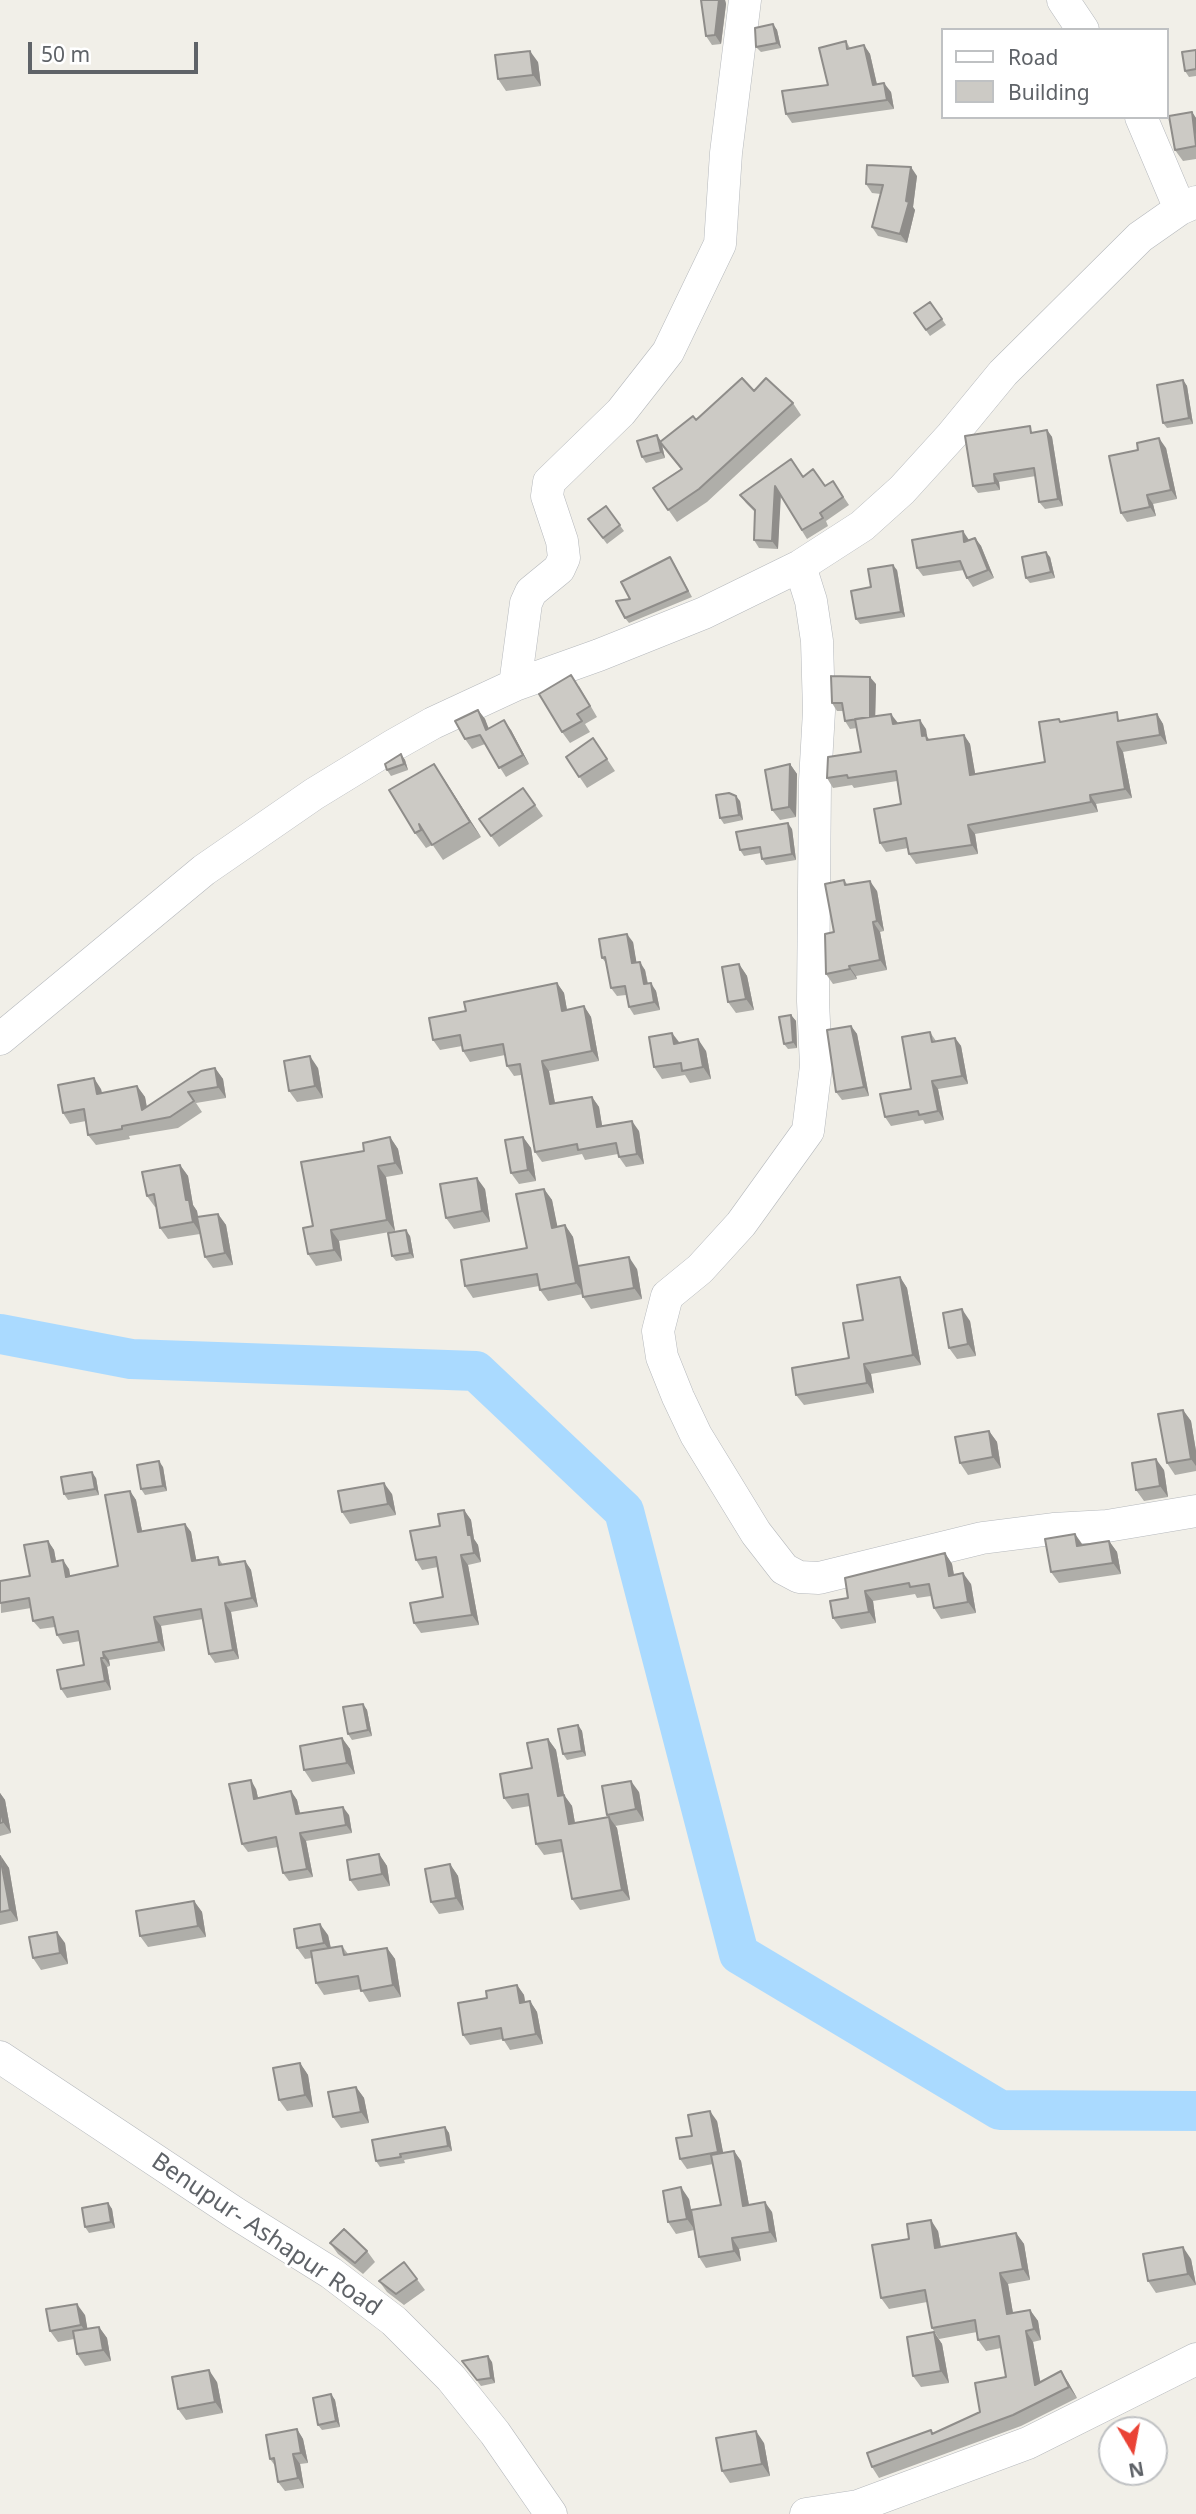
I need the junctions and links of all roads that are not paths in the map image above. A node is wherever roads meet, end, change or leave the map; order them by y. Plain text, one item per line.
1 (745, 0) edge
2 (1063, 0) edge
3 (1082, 28) edge
4 (1142, 119) edge
5 (1188, 205) edge
6 (800, 566) junction
7 (515, 685) junction
8 (0, 1039) edge
9 (1196, 1511) edge
10 (0, 2057) edge
11 (1196, 2359) edge
12 (551, 2514) edge
13 (806, 2514) edge

1 - 7 street
2 - 3 street
4 - 5 street
5 - 6 street
6 - 7 street
6 - 9 street
7 - 8 street
10 - 12 street, Benupur- Ashapur Road
11 - 13 street

